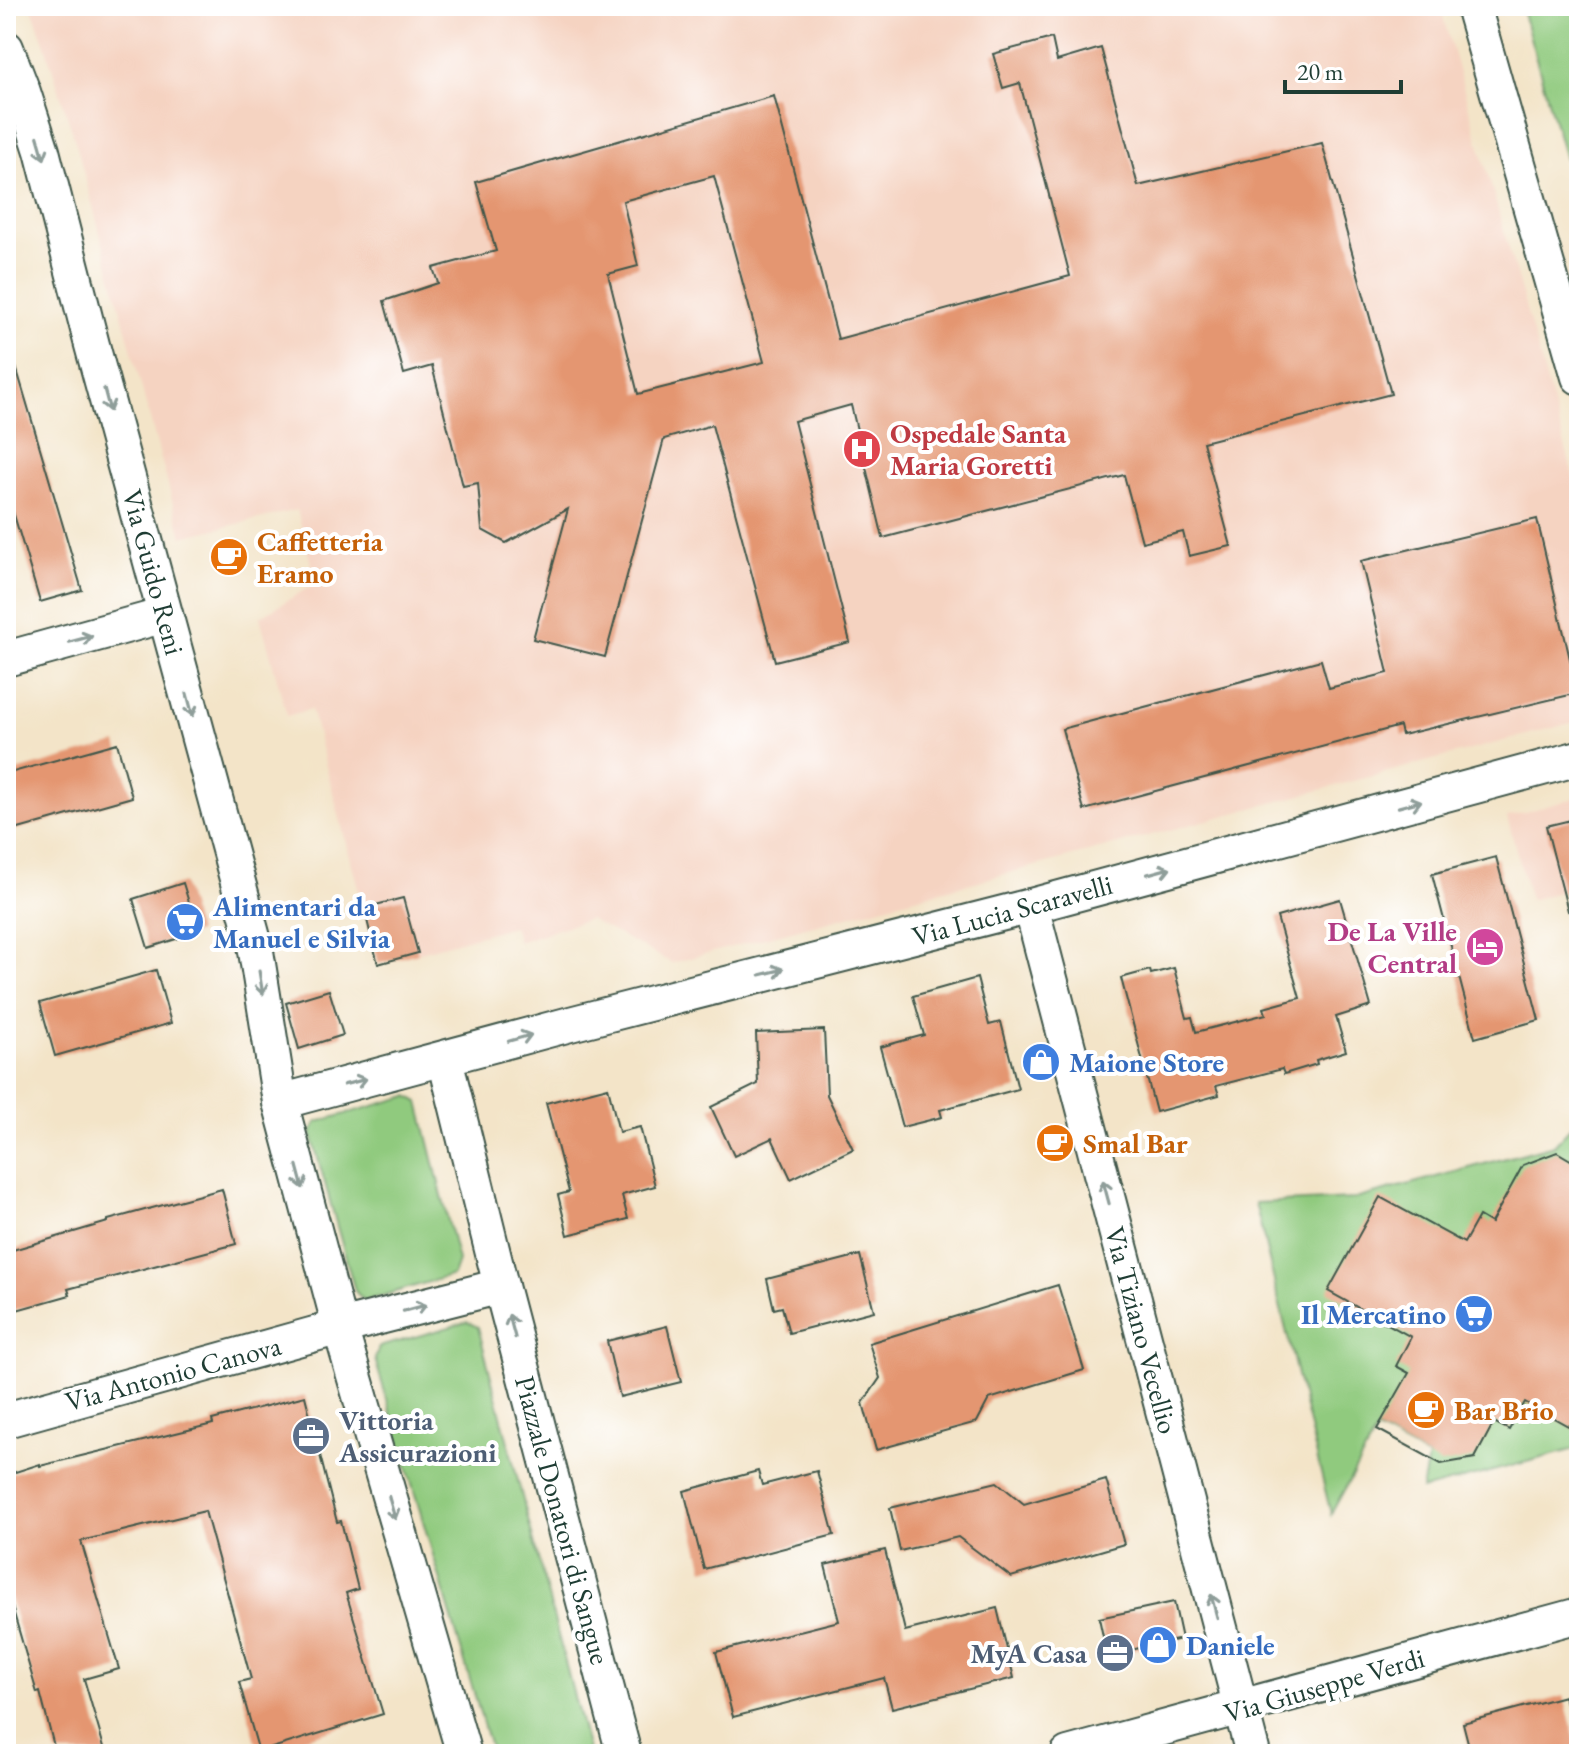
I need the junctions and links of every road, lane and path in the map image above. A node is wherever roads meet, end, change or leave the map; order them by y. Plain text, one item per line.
1 (1473, 6) edge
2 (6, 48) edge
3 (1579, 377) edge
4 (165, 615) junction
5 (6, 659) edge
6 (1579, 758) edge
7 (1031, 906) junction
8 (445, 1059) junction
9 (280, 1102) junction
10 (501, 1286) junction
11 (340, 1327) junction
12 (6, 1420) edge
13 (1579, 1615) edge
14 (1241, 1708) junction
15 (464, 1754) edge
16 (624, 1754) edge
17 (1068, 1754) edge
18 (1253, 1754) edge

1 - 3 street
2 -> 4 street, Via Guido Reni
5 -> 4 street
4 -> 9 street, Via Guido Reni
7 -> 6 street, Via Lucia Scaravelli
8 -> 7 street, Via Lucia Scaravelli
14 -> 7 street, Via Tiziano Vecellio
9 -> 8 street
8 - 10 street, Piazzale Donatori di Sangue
9 -> 11 street
11 -> 10 street
16 -> 10 street, Piazzale Donatori di Sangue
11 - 12 street, Via Antonio Canova
11 -> 15 street
13 - 14 street, Via Giuseppe Verdi
14 - 17 street, Via Giuseppe Verdi
14 - 18 street, Via Tiziano Vecellio

